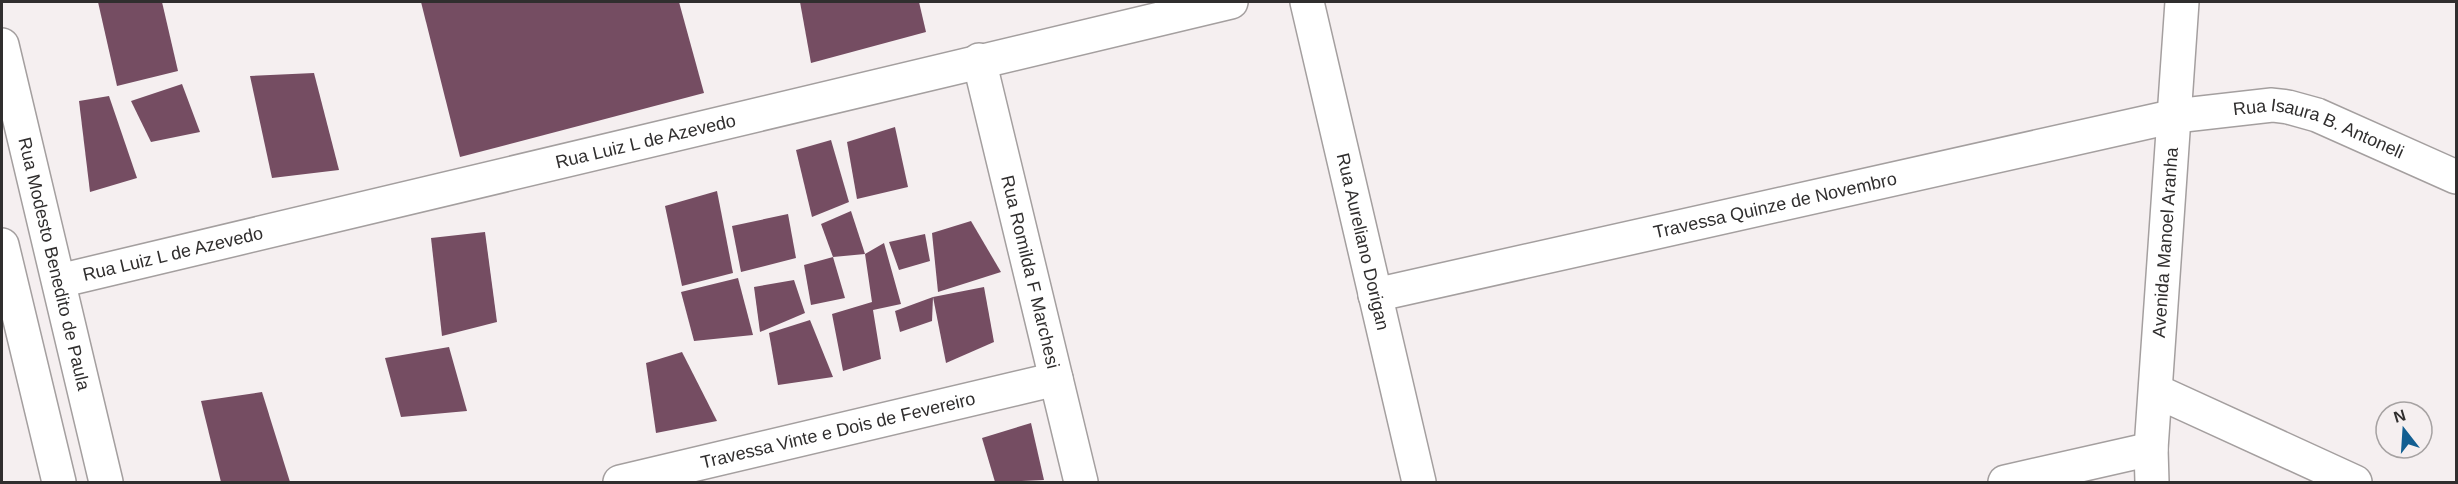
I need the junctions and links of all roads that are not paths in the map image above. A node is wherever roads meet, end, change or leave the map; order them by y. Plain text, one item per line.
1 (1231, 2) edge
2 (1307, 2) edge
3 (2182, 2) edge
4 (1147, 11) edge
5 (2, 45) edge
6 (979, 60) junction
7 (2175, 116) junction
8 (2457, 177) edge
9 (2, 245) edge
10 (59, 282) junction
11 (1375, 295) junction
12 (1056, 379) junction
13 (2156, 391) junction
14 (2151, 449) junction
15 (59, 483) edge
16 (106, 483) edge
17 (620, 483) edge
18 (1081, 483) edge
19 (1419, 483) edge
20 (2005, 483) edge
21 (2152, 483) edge
22 (2355, 483) edge

1 - 4 street, Rua Luiz L de Azevedo
2 - 11 street, Rua Aureliano Dorigan
3 - 7 street, Avenida Manoel Aranha
4 - 6 street, Rua Luiz L de Azevedo
5 - 10 street, Rua Modesto Benedito de Paula
6 - 10 street, Rua Luiz L de Azevedo
6 - 12 street, Rua Romilda F Marchesi
7 - 8 street, Rua Isaura B. Antoneli
7 - 11 street, Travessa Quinze de Novembro
7 - 13 street, Avenida Manoel Aranha
9 - 15 street
10 - 16 street, Rua Modesto Benedito de Paula
11 - 19 street, Rua Aureliano Dorigan
12 - 17 street, Travessa Vinte e Dois de Fevereiro
12 - 18 street, Rua Romilda F Marchesi
13 - 14 street, Avenida Manoel Aranha
13 - 22 street
14 - 20 street
14 - 21 street, Avenida Manoel Aranha

